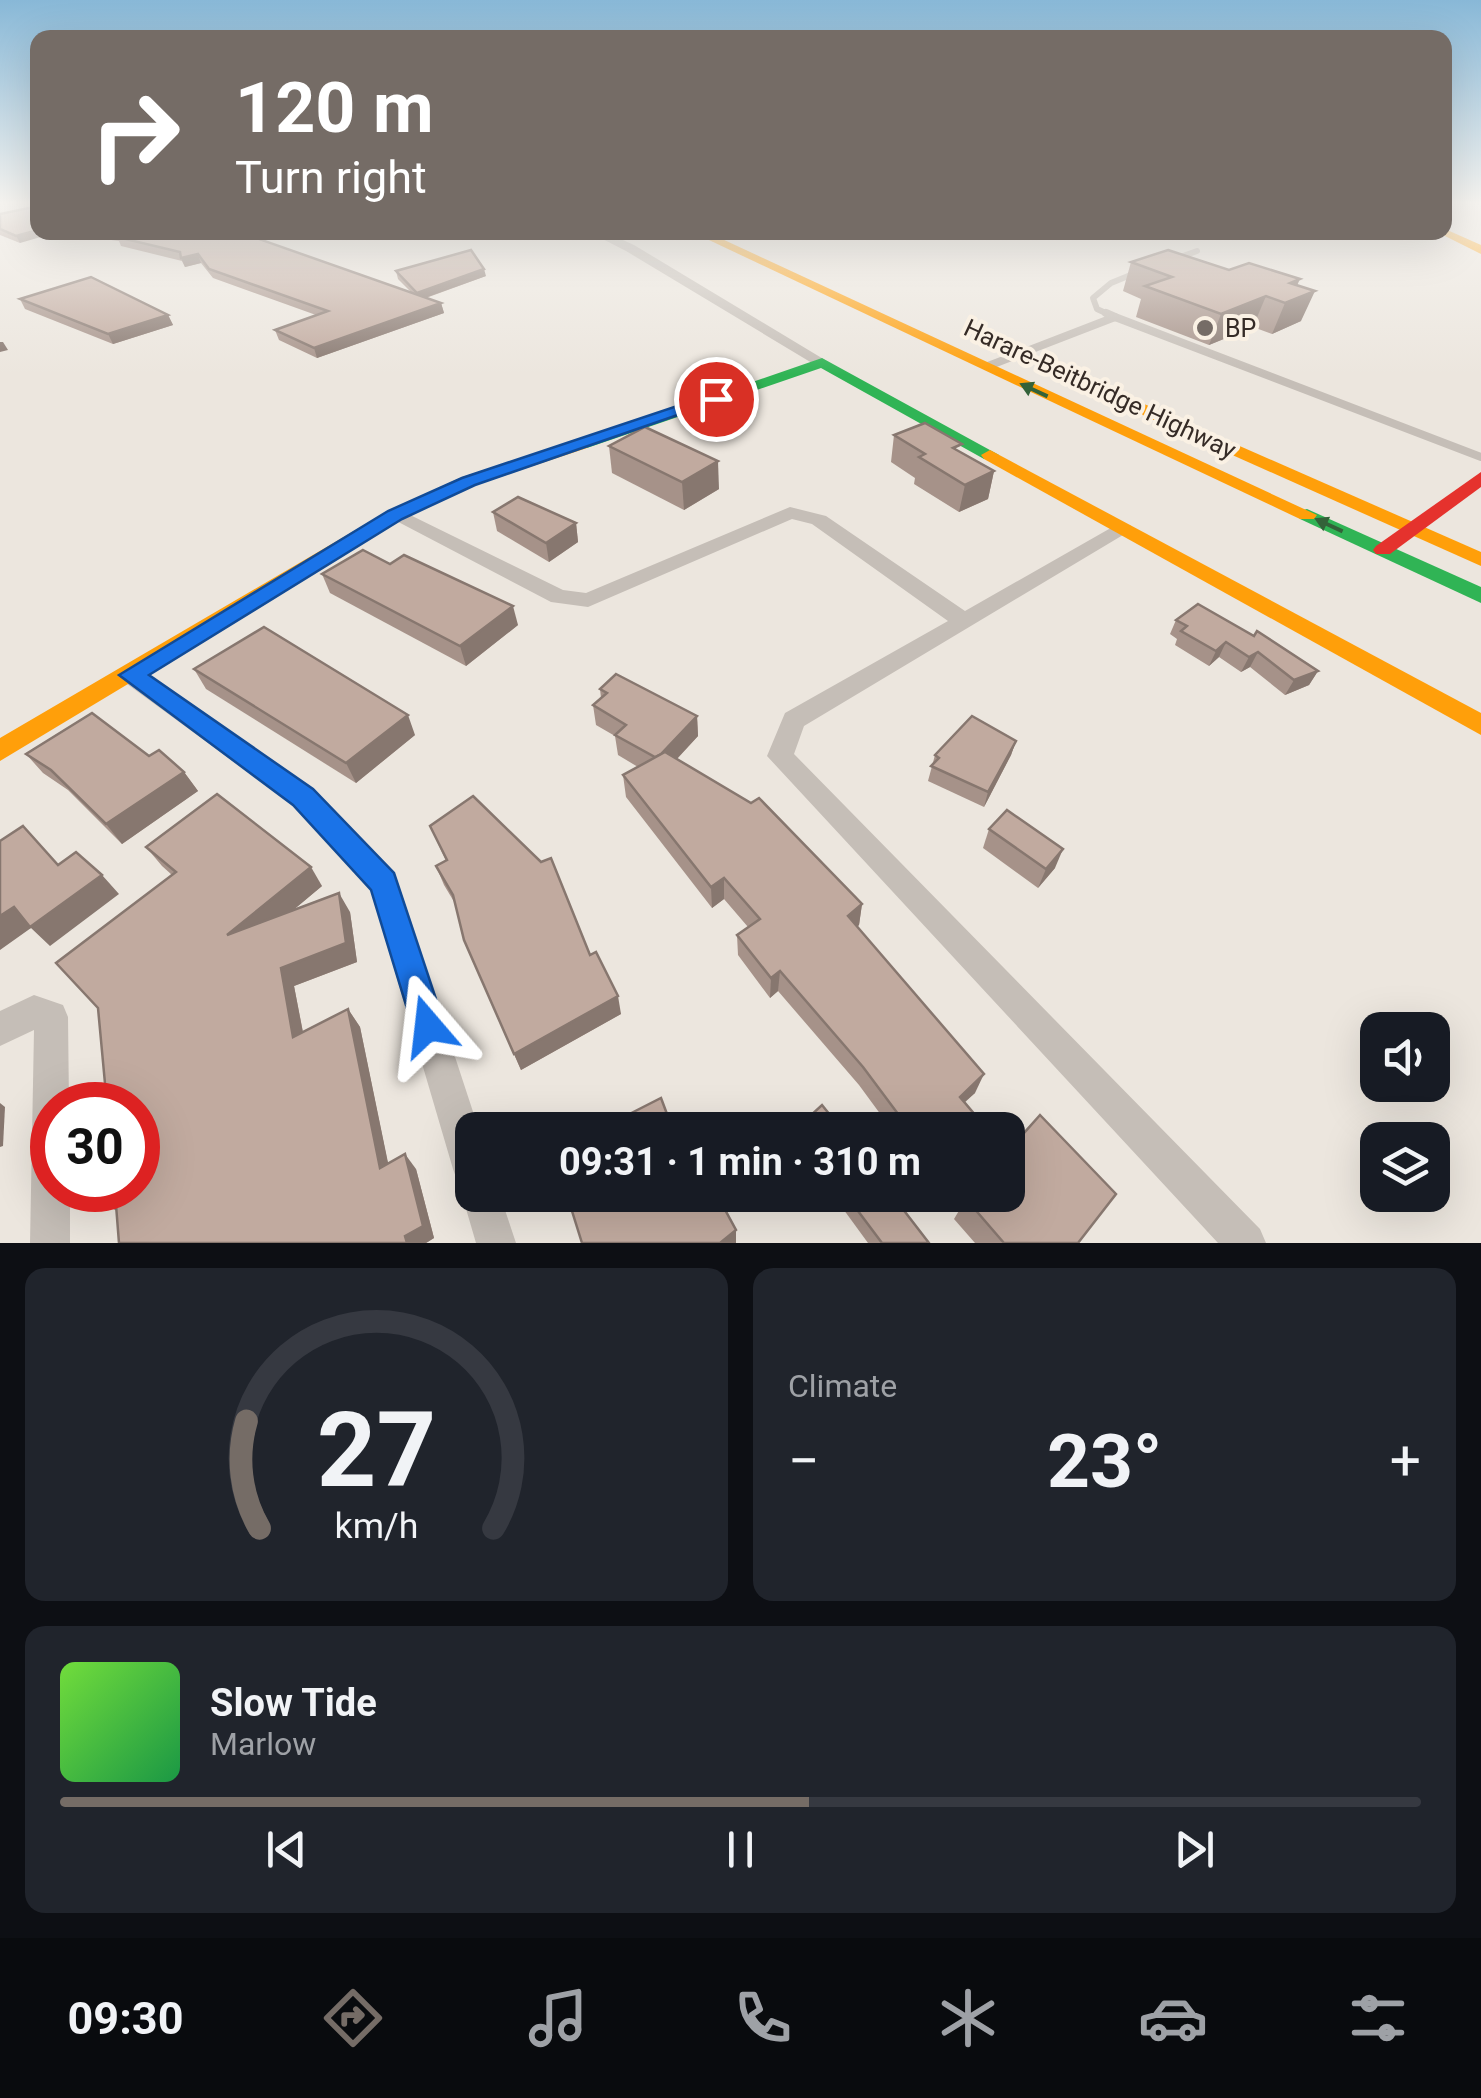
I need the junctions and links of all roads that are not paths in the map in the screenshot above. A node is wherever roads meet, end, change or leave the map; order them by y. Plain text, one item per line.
1 (648, 259) edge
2 (755, 259) edge
3 (800, 259) edge
4 (1176, 259) edge
5 (1163, 264) edge
6 (1146, 270) edge
7 (1115, 317) junction
8 (1020, 354) junction
9 (822, 363) junction
10 (984, 367) junction
11 (1481, 456) edge
12 (1481, 478) edge
13 (395, 515) junction
14 (1123, 528) junction
15 (1412, 528) junction
16 (1383, 550) junction
17 (1481, 560) edge
18 (1481, 596) edge
19 (964, 621) junction
20 (132, 675) junction
21 (1481, 725) edge
22 (0, 752) edge
23 (0, 1029) edge
24 (455, 1114) edge
25 (486, 1212) edge
26 (50, 1243) edge
27 (496, 1243) edge
28 (1246, 1243) edge

1 - 9 street
2 - 10 main road, Harare-Beitbridge Highway
3 - 8 main road, Harare-Beitbridge Highway
4 - 5 lane
6 - 7 lane
7 - 8 lane
7 - 11 lane
8 - 10 lane
8 - 15 main road, Harare-Beitbridge Highway
9 - 13 main road
9 - 14 main road
16 -> 10 main road, Harare-Beitbridge Highway
12 - 15 main road
13 - 19 street
13 - 20 main road
14 - 19 street
14 - 21 main road
15 - 16 main road
15 - 17 main road, Harare-Beitbridge Highway
16 - 18 main road, Harare-Beitbridge Highway
19 - 28 street
20 - 22 main road
20 - 24 street
23 - 26 street
25 - 27 street

